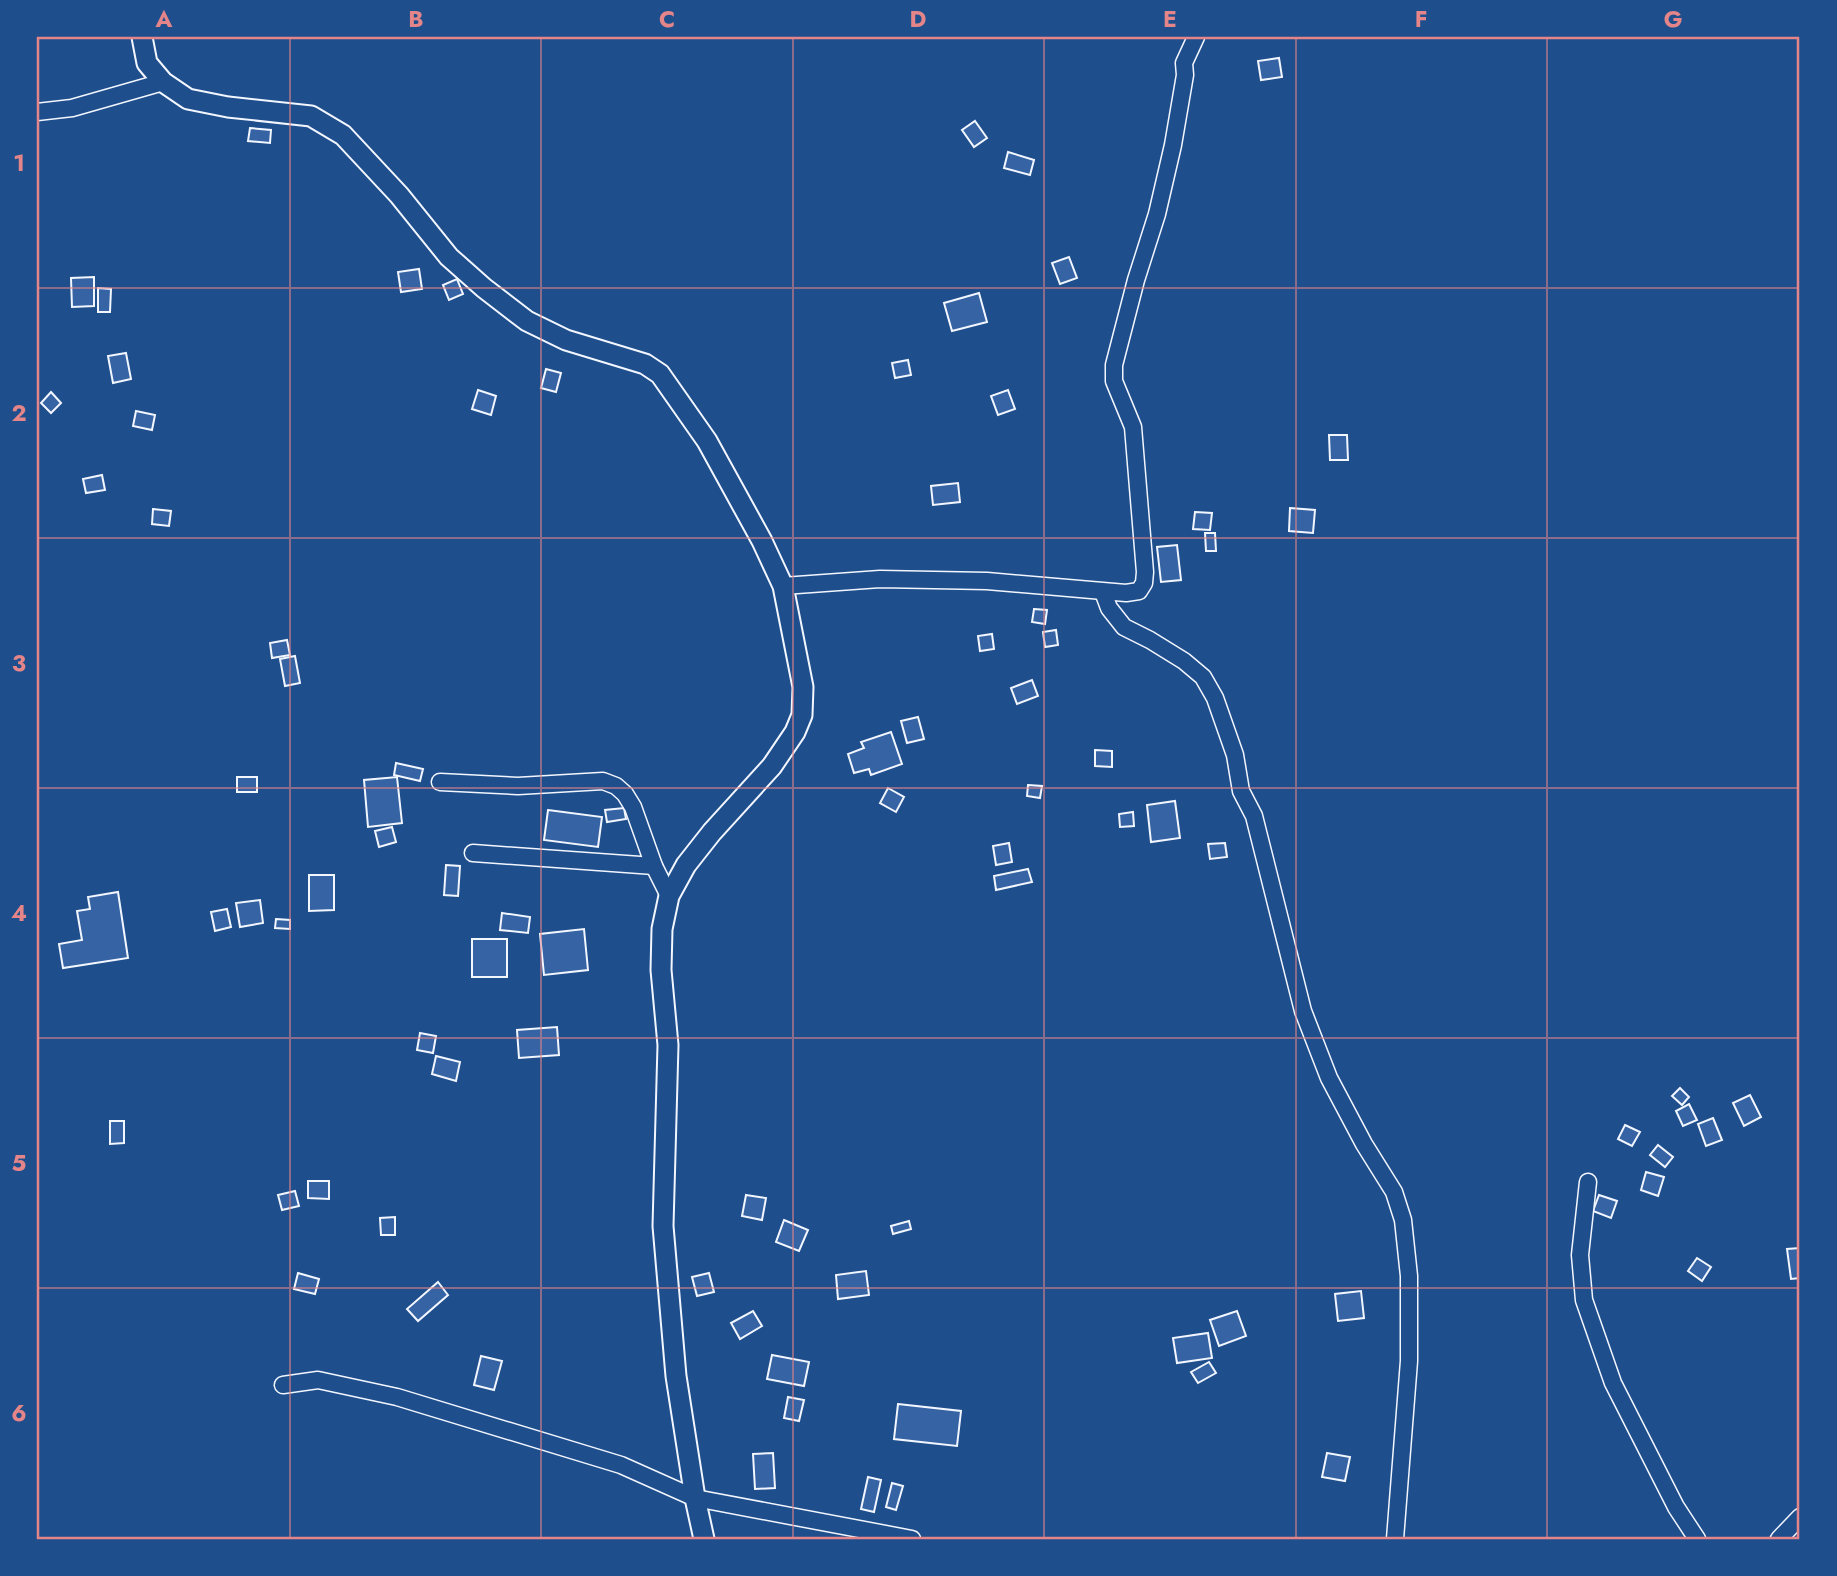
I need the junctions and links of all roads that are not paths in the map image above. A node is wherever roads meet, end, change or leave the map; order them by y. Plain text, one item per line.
1 (142, 37) edge
2 (1196, 37) edge
3 (163, 82) junction
4 (37, 112) edge
5 (783, 586) junction
6 (1103, 592) junction
7 (440, 782) dead end
8 (473, 853) dead end
9 (654, 866) junction
10 (669, 896) junction
11 (1588, 1182) dead end
12 (282, 1385) dead end
13 (695, 1498) junction
14 (1800, 1517) edge
15 (704, 1539) edge
16 (912, 1539) edge
17 (1395, 1539) edge
18 (1697, 1539) edge
19 (1779, 1539) edge

1 - 3 street
2 - 6 street
3 - 4 street
3 - 5 street
5 - 6 street
5 - 10 street
6 - 17 street
7 - 9 street
8 - 9 street
9 - 10 street
10 - 13 street
11 - 18 street
12 - 13 street
13 - 15 street
13 - 16 street
14 - 19 street

